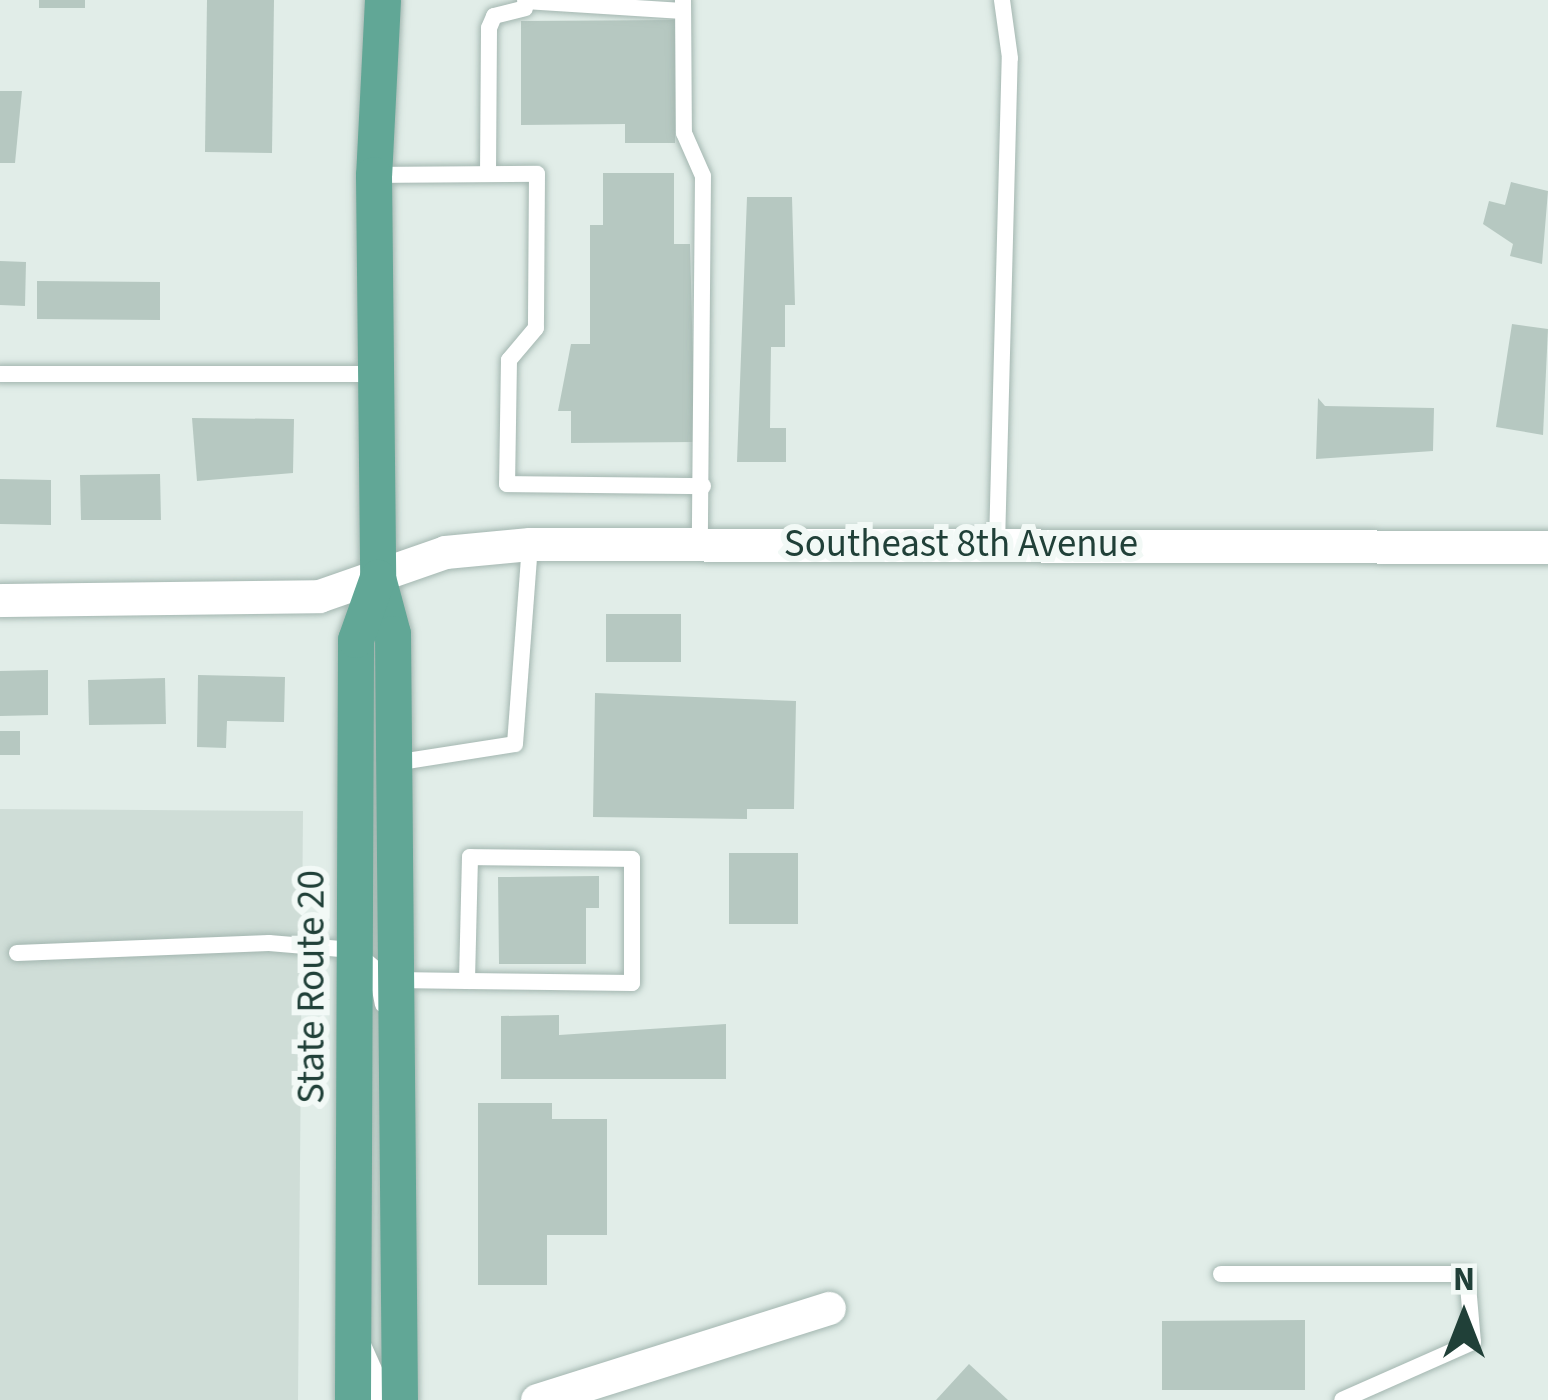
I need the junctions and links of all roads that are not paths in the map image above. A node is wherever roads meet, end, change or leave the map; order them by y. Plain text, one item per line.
1 (383, 0) edge
2 (1002, 0) edge
3 (525, 4) edge
4 (683, 6) edge
5 (488, 174) junction
6 (374, 175) junction
7 (0, 374) edge
8 (376, 374) junction
9 (703, 486) junction
10 (700, 543) junction
11 (530, 544) junction
12 (998, 544) junction
13 (1548, 547) edge
14 (378, 578) junction
15 (0, 600) edge
16 (394, 763) junction
17 (353, 950) junction
18 (17, 953) dead end
19 (394, 980) junction
20 (467, 982) junction
21 (395, 1062) junction
22 (1221, 1274) dead end
23 (829, 1308) dead end
24 (353, 1345) junction
25 (353, 1400) edge
26 (378, 1400) edge
27 (400, 1400) edge
28 (537, 1400) edge
29 (1342, 1400) edge

1 - 6 main road, State Route 20
2 - 12 lane
3 - 4 lane
3 - 5 lane
4 - 9 lane
5 - 6 lane
5 - 9 lane
6 - 8 main road, State Route 20
7 - 8 lane
8 - 14 main road, State Route 20
9 - 10 lane
10 - 11 street, Southeast 8th Avenue
10 - 12 street, Southeast 8th Avenue
11 - 14 street, Southeast 8th Avenue
11 - 16 lane
12 - 13 street, Southeast 8th Avenue
14 - 15 street, Southeast 8th Avenue
14 - 16 main road, State Route 20
14 - 17 main road, State Route 20
16 - 19 main road, State Route 20
17 - 18 lane
17 - 21 lane
17 - 24 main road, State Route 20
19 - 20 lane
19 - 21 main road, State Route 20
20 - 20 lane
21 - 27 main road, State Route 20
22 - 29 lane
23 - 28 street
24 - 25 main road, State Route 20
24 - 26 street

